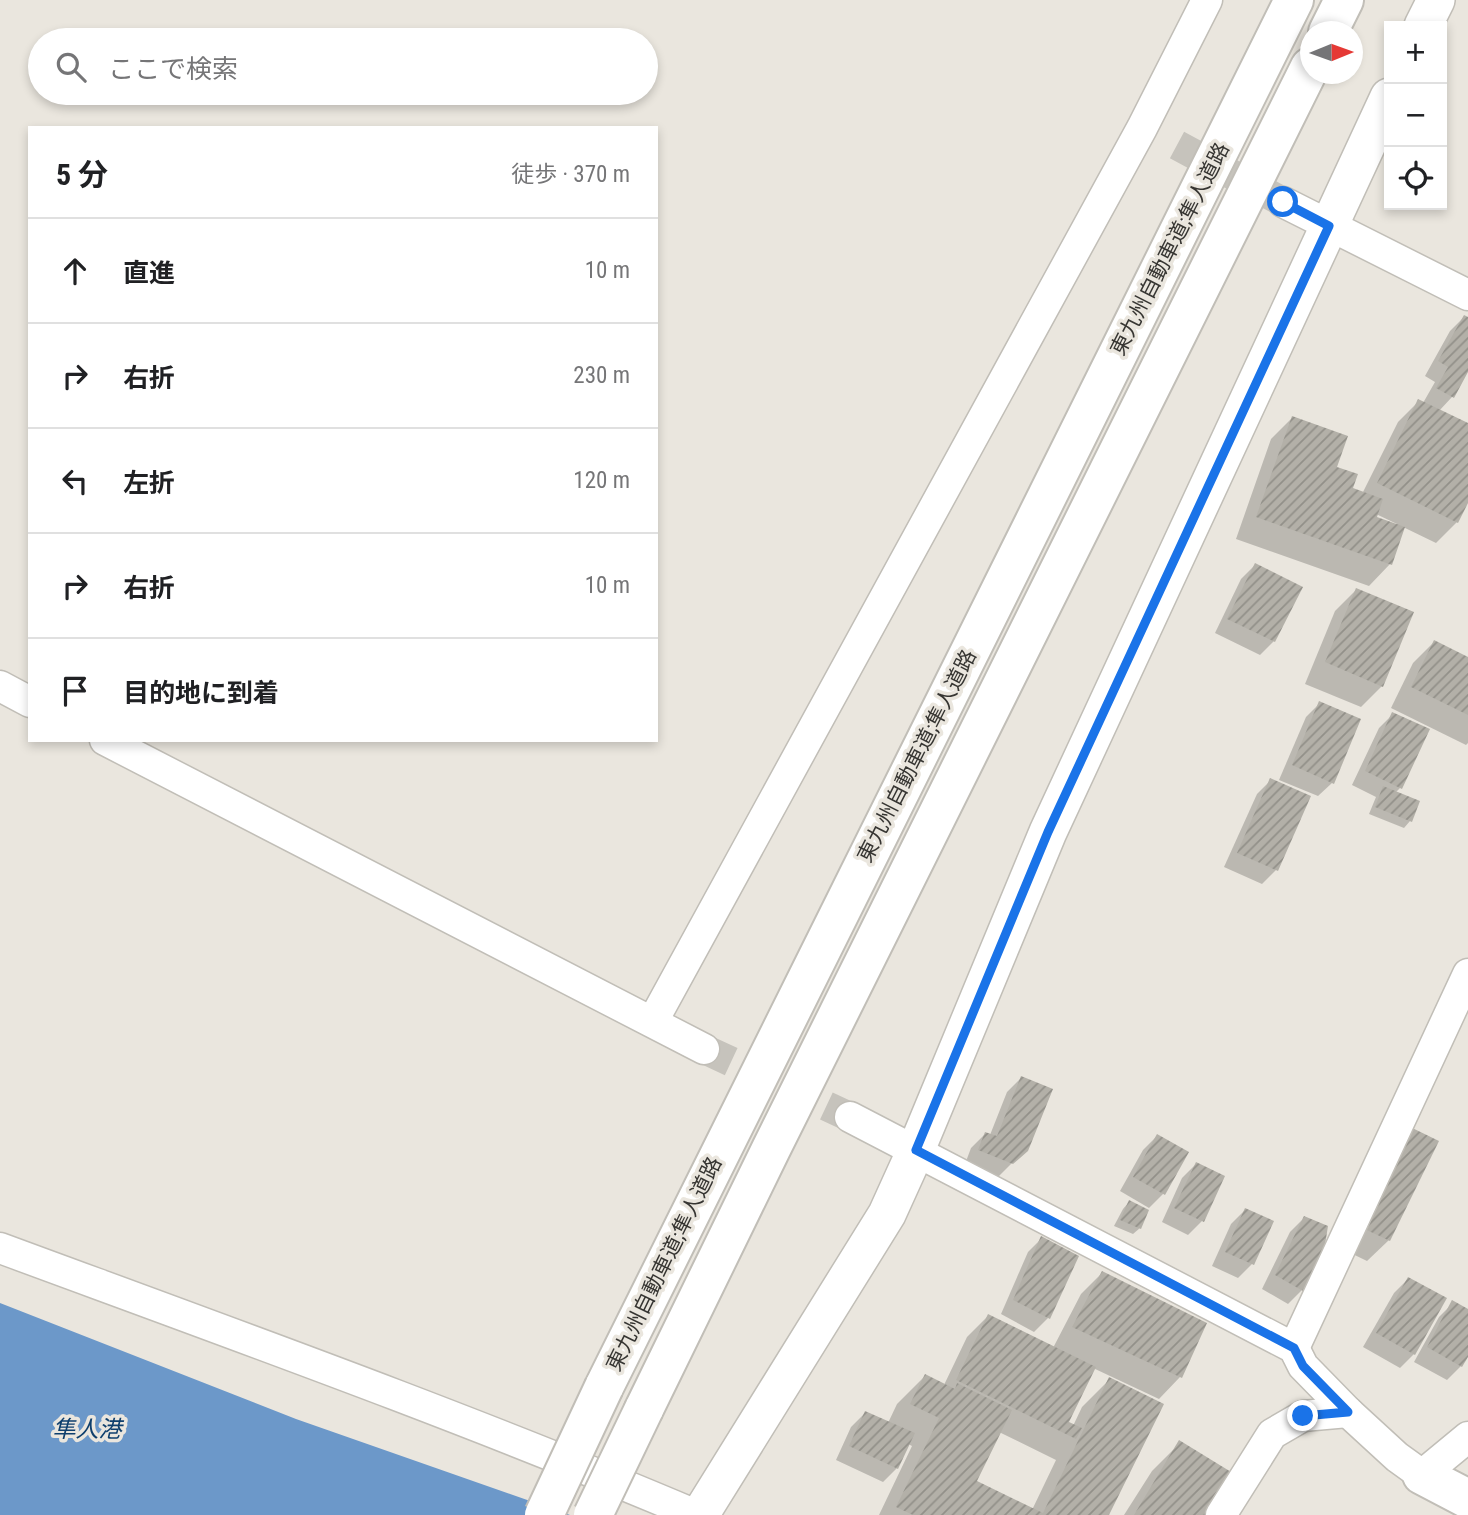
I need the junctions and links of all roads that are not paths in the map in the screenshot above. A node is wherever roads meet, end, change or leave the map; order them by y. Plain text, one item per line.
1 (1207, 0) edge
2 (1294, 0) edge
3 (1344, 0) edge
4 (1436, 0) edge
5 (1334, 21) edge
6 (1426, 21) edge
7 (1303, 84) edge
8 (1384, 108) edge
9 (1283, 202) tunnel mouth
10 (1329, 226) junction
11 (1468, 295) edge
12 (0, 686) edge
13 (28, 701) edge
14 (109, 742) edge
15 (1468, 974) edge
16 (653, 1021) junction
17 (704, 1049) tunnel mouth
18 (850, 1117) tunnel mouth
19 (916, 1150) junction
20 (0, 1248) edge
21 (1294, 1348) junction
22 (1348, 1412) junction
23 (1468, 1437) edge
24 (1422, 1475) junction
25 (1468, 1499) edge
26 (544, 1515) edge
27 (593, 1515) edge
28 (698, 1515) edge
29 (1221, 1515) edge

1 - 16 street
2 - 26 main road, 東九州自動車道;隼人道路, bridge
3 - 5 main road
4 - 6 street
7 - 27 main road, 東九州自動車道;隼人道路, bridge
8 - 10 street
9 - 10 street
10 - 11 street
10 - 19 street
12 - 13 street
14 - 16 street
15 - 21 street
16 - 17 street
18 - 19 street
19 - 21 street
19 - 28 street
20 - 28 street
21 - 22 street
22 - 24 street
22 - 29 street
23 - 24 street
24 - 25 main road

